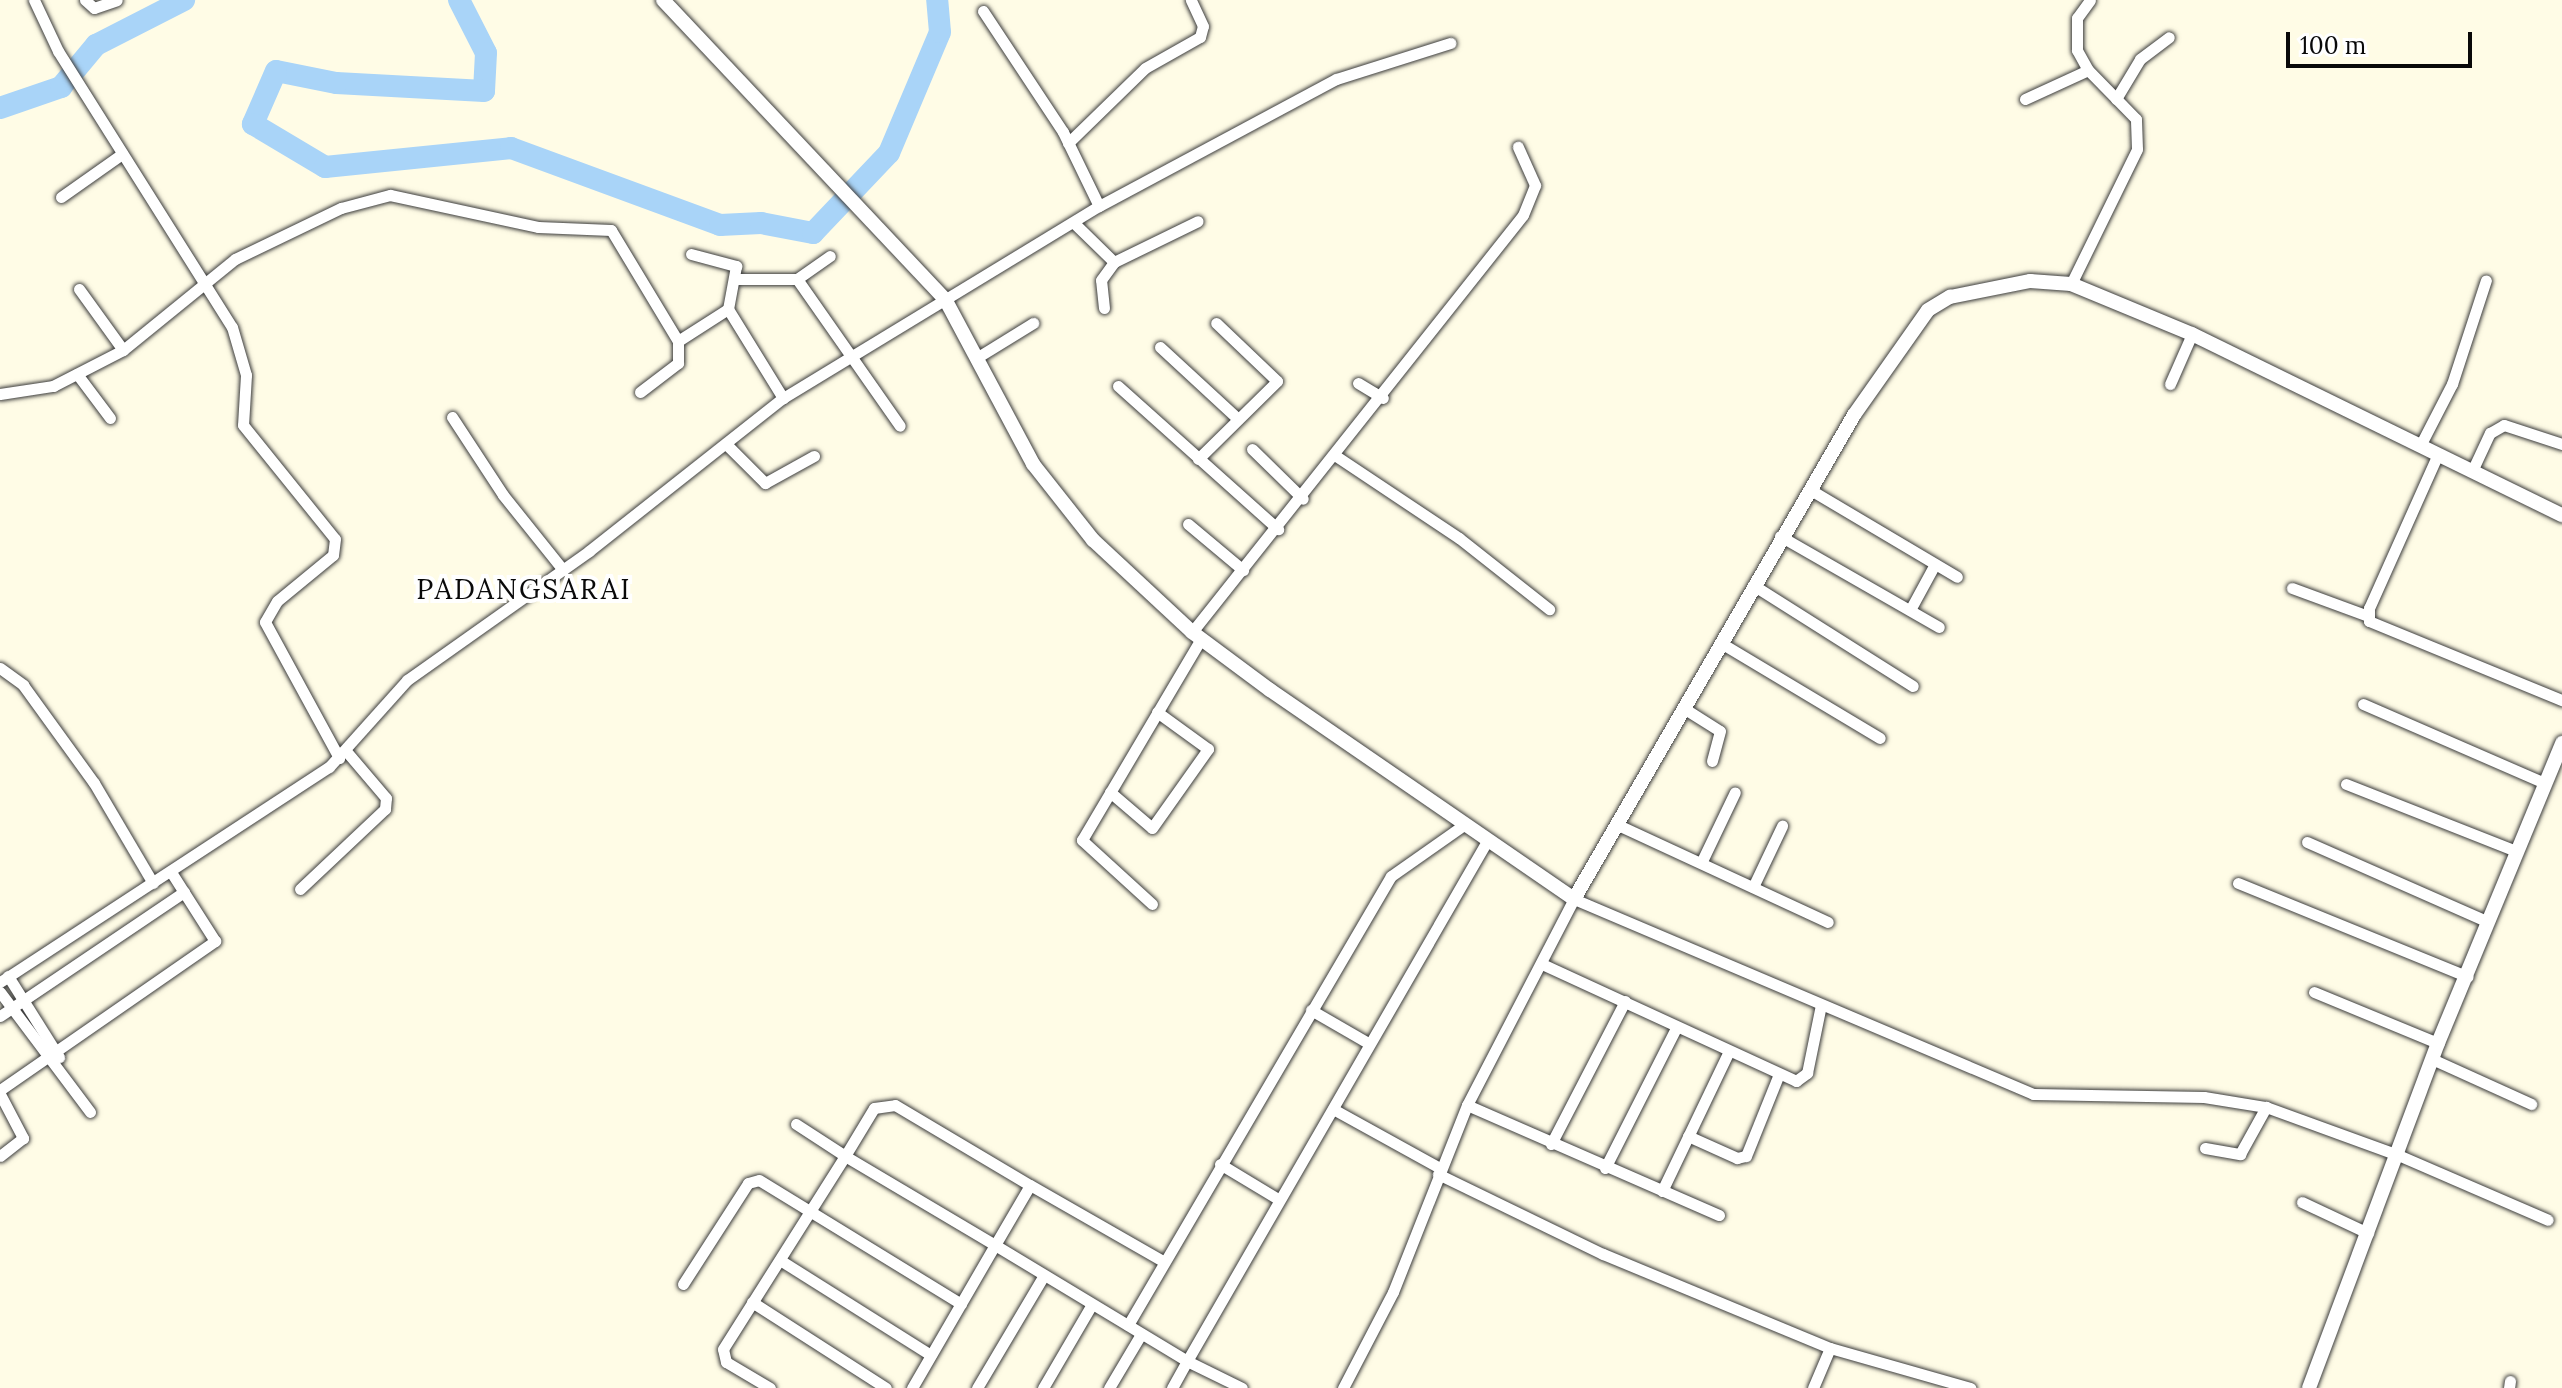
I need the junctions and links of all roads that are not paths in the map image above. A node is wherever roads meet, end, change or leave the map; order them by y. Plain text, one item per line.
1 (34, 0) edge
2 (85, 0) edge
3 (117, 0) edge
4 (663, 0) edge
5 (1191, 0) edge
6 (2090, 0) edge
7 (983, 11) dead end
8 (2169, 37) dead end
9 (1450, 43) dead end
10 (2088, 70) junction
11 (2025, 99) dead end
12 (2116, 99) junction
13 (1068, 143) junction
14 (1518, 147) dead end
15 (122, 154) junction
16 (61, 197) dead end
17 (1099, 206) junction
18 (1198, 221) dead end
19 (1074, 223) junction
20 (691, 254) dead end
21 (830, 256) dead end
22 (1114, 262) junction
23 (736, 279) junction
24 (797, 279) junction
25 (2486, 280) dead end
26 (2071, 284) junction
27 (79, 289) dead end
28 (205, 289) junction
29 (945, 299) junction
30 (1104, 308) dead end
31 (728, 309) junction
32 (1033, 323) dead end
33 (1216, 323) dead end
34 (2192, 334) junction
35 (678, 341) junction
36 (1160, 347) dead end
37 (123, 350) junction
38 (978, 357) junction
39 (851, 360) junction
40 (77, 374) junction
41 (1358, 383) dead end
42 (2170, 384) dead end
43 (1118, 386) dead end
44 (640, 392) dead end
45 (1, 397) edge
46 (783, 398) junction
47 (1383, 398) junction
48 (452, 417) dead end
49 (110, 418) dead end
50 (1238, 419) junction
51 (900, 426) dead end
52 (2421, 444) junction
53 (2562, 444) edge
54 (727, 445) junction
55 (1252, 449) dead end
56 (2438, 454) junction
57 (814, 456) dead end
58 (1336, 456) junction
59 (1198, 459) junction
60 (2473, 469) junction
61 (1809, 489) junction
62 (1303, 499) junction
63 (2562, 515) edge
64 (1188, 524) dead end
65 (1278, 529) junction
66 (1780, 536) junction
67 (1935, 564) junction
68 (563, 570) junction
69 (1243, 570) junction
70 (1957, 577) dead end
71 (1753, 585) junction
72 (2292, 588) dead end
73 (1549, 609) dead end
74 (1910, 610) junction
75 (2368, 616) junction
76 (1939, 627) dead end
77 (1196, 635) junction
78 (1721, 643) junction
79 (0, 668) edge
80 (1913, 686) dead end
81 (2562, 700) edge
82 (2363, 704) dead end
83 (1685, 709) junction
84 (1157, 712) junction
85 (1880, 738) dead end
86 (2562, 743) edge
87 (342, 754) junction
88 (1712, 761) dead end
89 (2545, 783) junction
90 (2346, 784) dead end
91 (1110, 792) junction
92 (1735, 792) dead end
93 (1618, 825) junction
94 (1782, 826) dead end
95 (1461, 827) junction
96 (2307, 842) dead end
97 (1486, 843) junction
98 (2516, 851) junction
99 (1702, 861) junction
100 (171, 872) junction
101 (153, 883) junction
102 (2238, 883) dead end
103 (1753, 887) junction
104 (300, 889) dead end
105 (184, 892) junction
106 (1574, 899) junction
107 (1152, 904) dead end
108 (1828, 922) dead end
109 (2488, 922) junction
110 (1542, 964) junction
111 (2468, 977) junction
112 (4, 979) edge
113 (0, 992) edge
114 (2314, 992) dead end
115 (24, 999) junction
116 (1625, 1001) junction
117 (1821, 1005) junction
118 (11, 1008) junction
119 (1311, 1010) junction
120 (0, 1016) edge
121 (1676, 1028) junction
122 (1368, 1043) junction
123 (2438, 1043) junction
124 (58, 1050) junction
125 (1729, 1051) junction
126 (45, 1058) junction
127 (2432, 1059) junction
128 (59, 1066) junction
129 (1779, 1074) junction
130 (0, 1092) edge
131 (2531, 1104) dead end
132 (1467, 1105) junction
133 (2266, 1107) junction
134 (1333, 1109) junction
135 (90, 1112) dead end
136 (796, 1124) dead end
137 (1688, 1136) junction
138 (1551, 1144) junction
139 (2205, 1148) dead end
140 (2398, 1155) junction
141 (0, 1156) edge
142 (845, 1156) junction
143 (1220, 1164) junction
144 (1605, 1168) junction
145 (1439, 1171) junction
146 (1030, 1185) junction
147 (1662, 1191) junction
148 (1278, 1199) junction
149 (2302, 1202) dead end
150 (808, 1211) junction
151 (1719, 1215) dead end
152 (2548, 1220) dead end
153 (2368, 1233) junction
154 (995, 1245) junction
155 (780, 1260) junction
156 (1161, 1260) junction
157 (1044, 1275) junction
158 (683, 1284) dead end
159 (752, 1302) junction
160 (961, 1304) junction
161 (1092, 1304) junction
162 (1128, 1325) junction
163 (1141, 1334) junction
164 (1830, 1348) junction
165 (931, 1355) junction
166 (1187, 1361) junction
167 (770, 1388) edge
168 (886, 1388) edge
169 (912, 1388) edge
170 (977, 1388) edge
171 (1043, 1388) edge
172 (1109, 1388) edge
173 (1172, 1388) edge
174 (1242, 1388) edge
175 (1343, 1388) edge
176 (1813, 1388) edge
177 (1970, 1388) edge
178 (2309, 1388) edge

1 - 15 street
2 - 3 street
4 - 29 street
5 - 13 street
6 - 10 street
7 - 13 street
8 - 12 street
9 - 17 street
10 - 11 street
10 - 12 street
12 - 26 street
13 - 17 street
14 - 47 street
15 - 16 street
15 - 28 street
17 - 19 street
18 - 22 street
19 - 22 street
19 - 29 street
20 - 23 street
21 - 24 street
22 - 30 street
23 - 24 street
23 - 31 street
24 - 39 street
25 - 52 street
26 - 34 street
26 - 61 street
27 - 37 street
28 - 35 street
28 - 37 street
28 - 87 street
29 - 38 street
29 - 39 street
31 - 35 street
31 - 46 street
32 - 38 street
33 - 50 street
34 - 42 street
34 - 52 street
35 - 44 street
36 - 50 street
37 - 40 street
38 - 77 street
39 - 46 street
39 - 51 street
40 - 45 street
40 - 49 street
41 - 47 street
43 - 59 street
46 - 54 street
47 - 58 street
48 - 68 street
50 - 59 street
52 - 56 street
53 - 60 street
54 - 57 street
54 - 68 street
55 - 62 street
56 - 60 street
56 - 75 street
58 - 62 street
58 - 73 street
59 - 65 street
60 - 63 street
61 - 66 street
61 - 67 street
62 - 65 street
64 - 69 street
65 - 69 street
66 - 71 street
66 - 74 street
67 - 70 street
67 - 74 street
68 - 87 street
69 - 77 street
71 - 78 street
71 - 80 street
72 - 75 street
74 - 76 street
75 - 81 street
77 - 84 street
77 - 95 street
78 - 83 street
78 - 85 street
79 - 101 street
82 - 89 street
83 - 88 street
83 - 93 street
84 - 91 street
84 - 91 street
86 - 89 street
87 - 100 street
87 - 104 street
89 - 98 street
90 - 98 street
91 - 107 street
92 - 99 street
93 - 99 street
93 - 106 street
94 - 103 street
95 - 97 street
95 - 119 street
96 - 109 street
97 - 106 street
97 - 122 street
98 - 109 street
99 - 103 street
100 - 101 street
100 - 105 street
101 - 112 street
102 - 111 street
103 - 108 street
105 - 115 street
105 - 124 street
106 - 110 street
106 - 117 street
109 - 111 street
110 - 116 street
110 - 132 street
111 - 123 street
112 - 115 street
113 - 118 street
114 - 123 street
115 - 118 street
115 - 124 street
116 - 121 street
116 - 138 street
117 - 129 street
117 - 133 street
118 - 120 street
118 - 126 street
119 - 122 street
119 - 143 street
121 - 125 street
121 - 144 street
122 - 134 street
123 - 127 street
124 - 126 street
124 - 128 street
125 - 129 street
125 - 137 street
126 - 128 street
126 - 130 street
127 - 131 street
127 - 140 street
128 - 135 street
129 - 137 street
130 - 141 street
132 - 138 street
132 - 145 street
133 - 139 street
133 - 140 street
134 - 145 street
134 - 148 street
136 - 142 street
137 - 147 street
138 - 144 street
140 - 152 street
140 - 153 street
142 - 146 street
142 - 150 street
142 - 154 street
143 - 148 street
143 - 156 street
144 - 147 street
145 - 164 street
145 - 175 street
146 - 154 street
146 - 156 street
147 - 151 street
148 - 166 street
149 - 153 street
150 - 155 street
150 - 158 street
150 - 160 street
153 - 178 street
154 - 157 street
154 - 160 street
155 - 159 street
155 - 165 street
156 - 162 street
157 - 161 street
157 - 170 street
159 - 167 street
159 - 168 street
160 - 165 street
161 - 162 street
161 - 171 street
162 - 163 street
163 - 166 street
163 - 172 street
164 - 176 street
164 - 177 street
165 - 169 street
166 - 173 street
166 - 174 street

